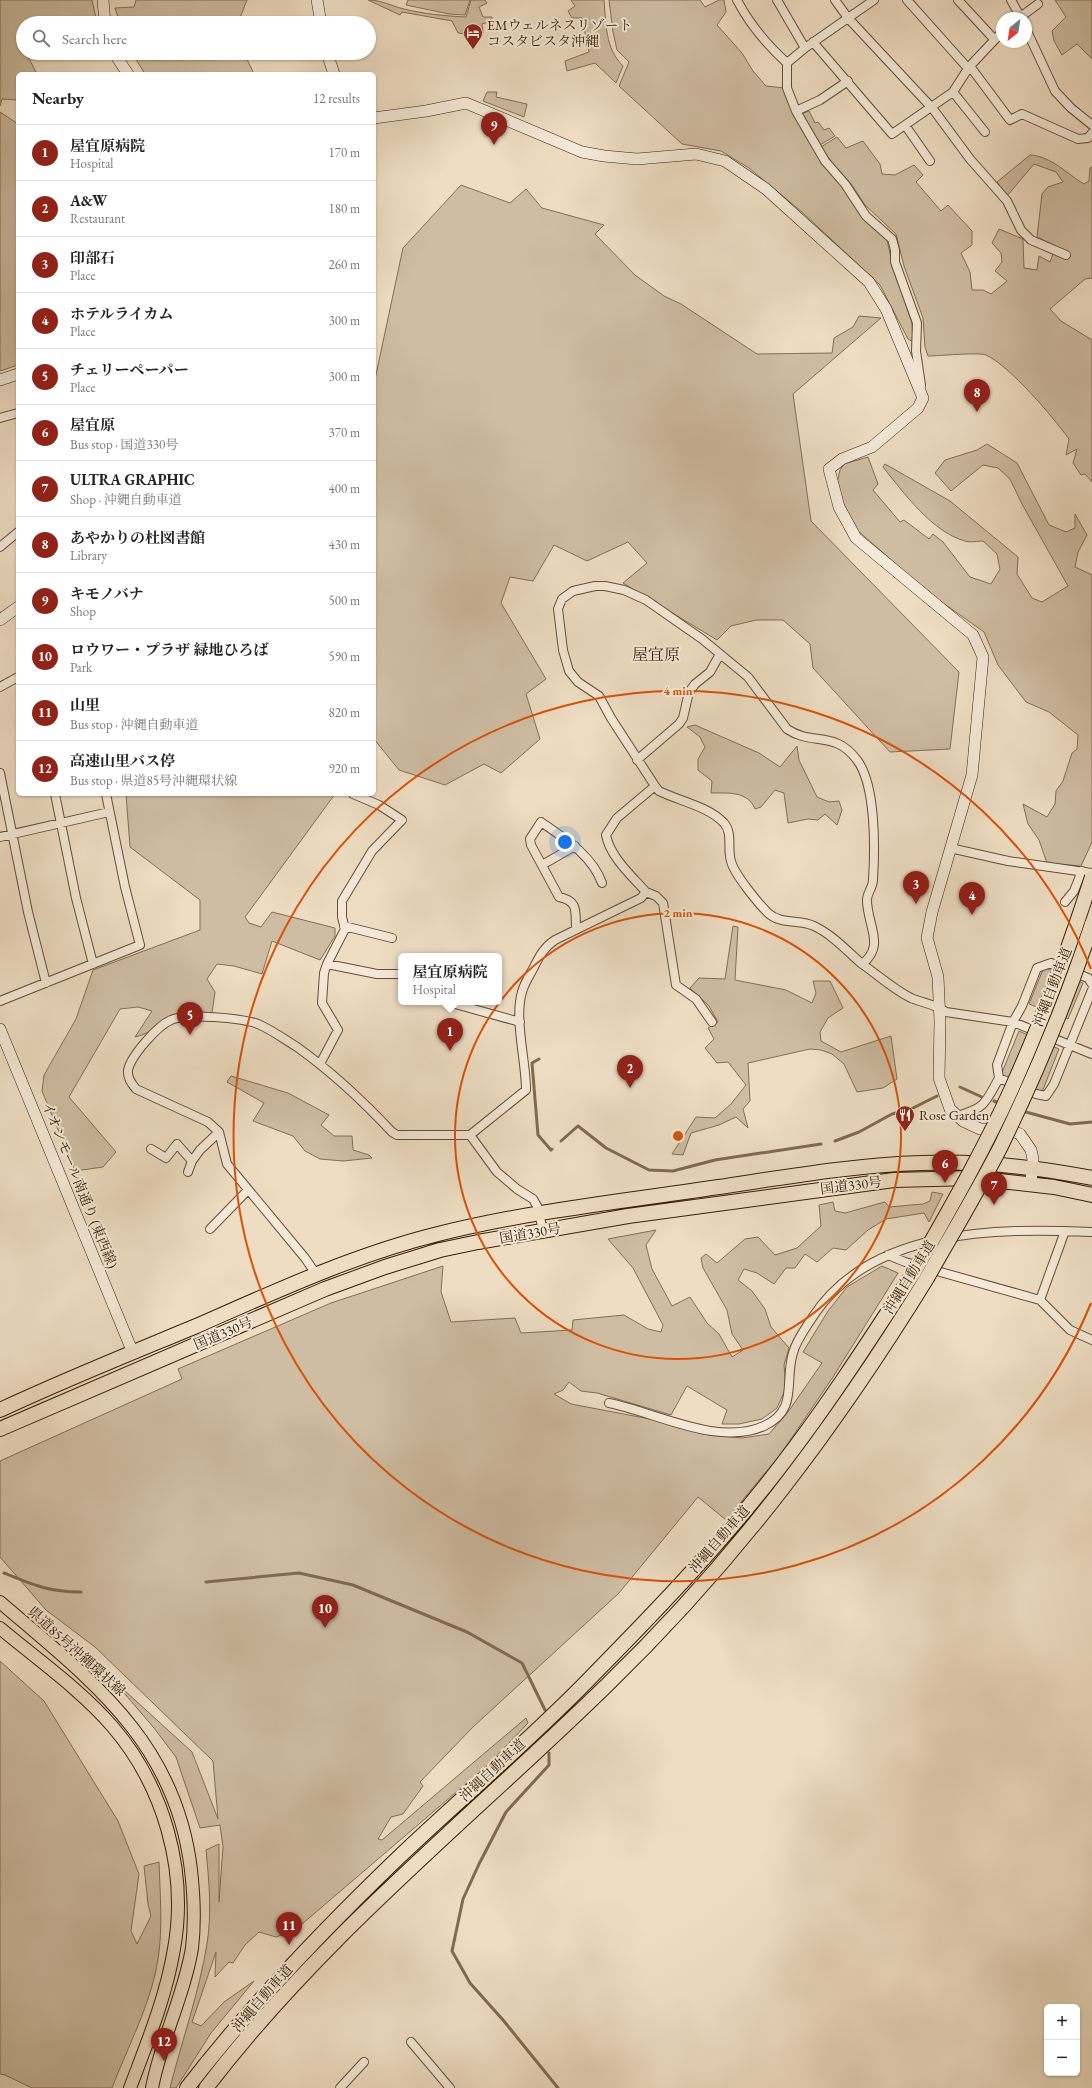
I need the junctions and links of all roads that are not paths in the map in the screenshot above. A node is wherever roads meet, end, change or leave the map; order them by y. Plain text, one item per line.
1 (103, 0) edge
2 (317, 0) edge
3 (737, 0) edge
4 (777, 0) edge
5 (835, 0) edge
6 (874, 0) edge
7 (907, 0) edge
8 (958, 0) edge
9 (1011, 0) edge
10 (1038, 4) dead end
11 (1017, 12) edge
12 (1028, 12) edge
13 (104, 16) edge
14 (320, 16) edge
15 (848, 18) junction
16 (994, 39) joint
17 (813, 42) junction
18 (1032, 42) edge
19 (805, 48) junction
20 (119, 60) edge
21 (329, 60) edge
22 (787, 63) junction
23 (969, 67) junction
24 (127, 72) edge
25 (333, 72) edge
26 (848, 81) junction
27 (953, 92) junction
28 (931, 106) junction
29 (796, 112) junction
30 (376, 118) edge
31 (1092, 125) edge
32 (905, 126) junction
33 (985, 132) dead end
34 (1092, 133) edge
35 (930, 161) dead end
36 (1066, 255) dead end
37 (16, 375) edge
38 (0, 380) edge
39 (923, 398) junction
40 (16, 416) edge
41 (0, 418) edge
42 (16, 534) edge
43 (1, 545) edge
44 (16, 608) edge
45 (0, 620) edge
46 (720, 654) junction
47 (16, 678) edge
48 (0, 687) edge
49 (637, 760) junction
50 (0, 773) edge
51 (655, 786) junction
52 (55, 796) edge
53 (106, 796) edge
54 (357, 796) edge
55 (109, 812) junction
56 (61, 823) junction
57 (13, 834) junction
58 (0, 837) edge
59 (575, 846) junction
60 (950, 848) junction
61 (542, 865) junction
62 (1087, 874) edge
63 (1092, 874) edge
64 (602, 883) dead end
65 (646, 892) junction
66 (1065, 902) dead end
67 (1092, 924) edge
68 (344, 926) junction
69 (576, 928) junction
70 (392, 938) dead end
71 (93, 964) junction
72 (327, 964) junction
73 (862, 964) junction
74 (398, 974) edge
75 (46, 982) junction
76 (1092, 984) edge
77 (1092, 990) edge
78 (0, 1001) edge
79 (459, 1005) edge
80 (939, 1007) junction
81 (520, 1022) junction
82 (712, 1022) dead end
83 (1013, 1022) junction
84 (0, 1029) edge
85 (1070, 1045) junction
86 (1092, 1054) edge
87 (320, 1064) junction
88 (999, 1078) junction
89 (957, 1116) junction
90 (219, 1132) junction
91 (470, 1135) junction
92 (151, 1149) dead end
93 (192, 1161) junction
94 (1032, 1168) junction
95 (188, 1172) dead end
96 (1092, 1178) edge
97 (1030, 1183) junction
98 (248, 1190) junction
99 (1092, 1195) edge
100 (540, 1214) junction
101 (210, 1229) dead end
102 (543, 1230) junction
103 (1065, 1232) junction
104 (1092, 1232) edge
105 (888, 1255) junction
106 (316, 1274) junction
107 (1040, 1300) junction
108 (1092, 1340) edge
109 (133, 1353) junction
110 (609, 1403) dead end
111 (0, 1410) edge
112 (0, 1428) edge
113 (0, 1602) edge
114 (0, 1628) edge
115 (411, 2042) dead end
116 (364, 2062) dead end
117 (130, 2088) edge
118 (152, 2088) edge
119 (187, 2088) edge
120 (206, 2088) edge
121 (340, 2088) edge
122 (450, 2088) edge

1 - 13 street
2 - 14 street
3 - 22 street
4 - 19 street
5 - 15 street
6 - 15 street
7 - 23 street
8 - 16 street
9 - 11 street
10 - 12 street
15 - 17 street
15 - 28 street
16 - 23 street
17 - 19 street
17 - 26 street
18 - 31 street
19 - 22 street
20 - 24 street
21 - 25 street
22 - 29 street
23 - 27 street
23 - 34 street
26 - 29 street
26 - 32 street
27 - 28 street
27 - 33 street
28 - 32 street
28 - 36 street
29 - 39 street
30 - 39 street
32 - 35 street
37 - 38 street
39 - 60 street
40 - 41 street
42 - 43 street
44 - 45 street
46 - 49 street
46 - 49 street
46 - 73 street
47 - 48 street
49 - 51 street
50 - 57 street
51 - 65 street
51 - 73 street
52 - 56 street
53 - 55 street
54 - 68 street
55 - 56 street
55 - 71 street
56 - 57 street
56 - 71 street
57 - 58 street
57 - 75 street
59 - 61 street
59 - 61 street
59 - 64 street
60 - 62 street
60 - 80 street
61 - 69 street
62 - 63 street
62 - 66 street
62 - 119 highway, 沖縄自動車道, bridge
65 - 69 street
65 - 82 street
67 - 120 highway, 沖縄自動車道, bridge
68 - 70 street
68 - 72 street
69 - 81 street
71 - 75 street
72 - 74 street
72 - 87 street
73 - 80 street
75 - 78 street
76 - 83 street
77 - 85 street
79 - 81 street
80 - 83 street
80 - 89 street
81 - 91 street
83 - 85 street
83 - 88 street
84 - 109 street, イオンモール南通り (東西線)
85 - 86 street
85 - 88 street
87 - 90 street
87 - 91 street
88 - 89 street
89 - 94 street
90 - 93 street
90 - 98 street
91 - 100 street
92 - 93 street
93 - 95 street
94 - 96 highway, 国道330号
94 - 97 street
94 - 100 highway, 国道330号
97 - 99 highway, 国道330号
97 - 102 highway, 国道330号
98 - 101 street
98 - 106 street
100 - 102 street
100 - 106 highway, 国道330号
102 - 112 highway, 国道330号
103 - 104 street
103 - 105 street
103 - 107 street
105 - 107 street
105 - 110 street
106 - 109 highway, 国道330号
107 - 108 street
109 - 111 highway, 国道330号
113 - 118 main road, 県道85号沖縄環状線
114 - 117 main road
115 - 122 street
116 - 121 street

